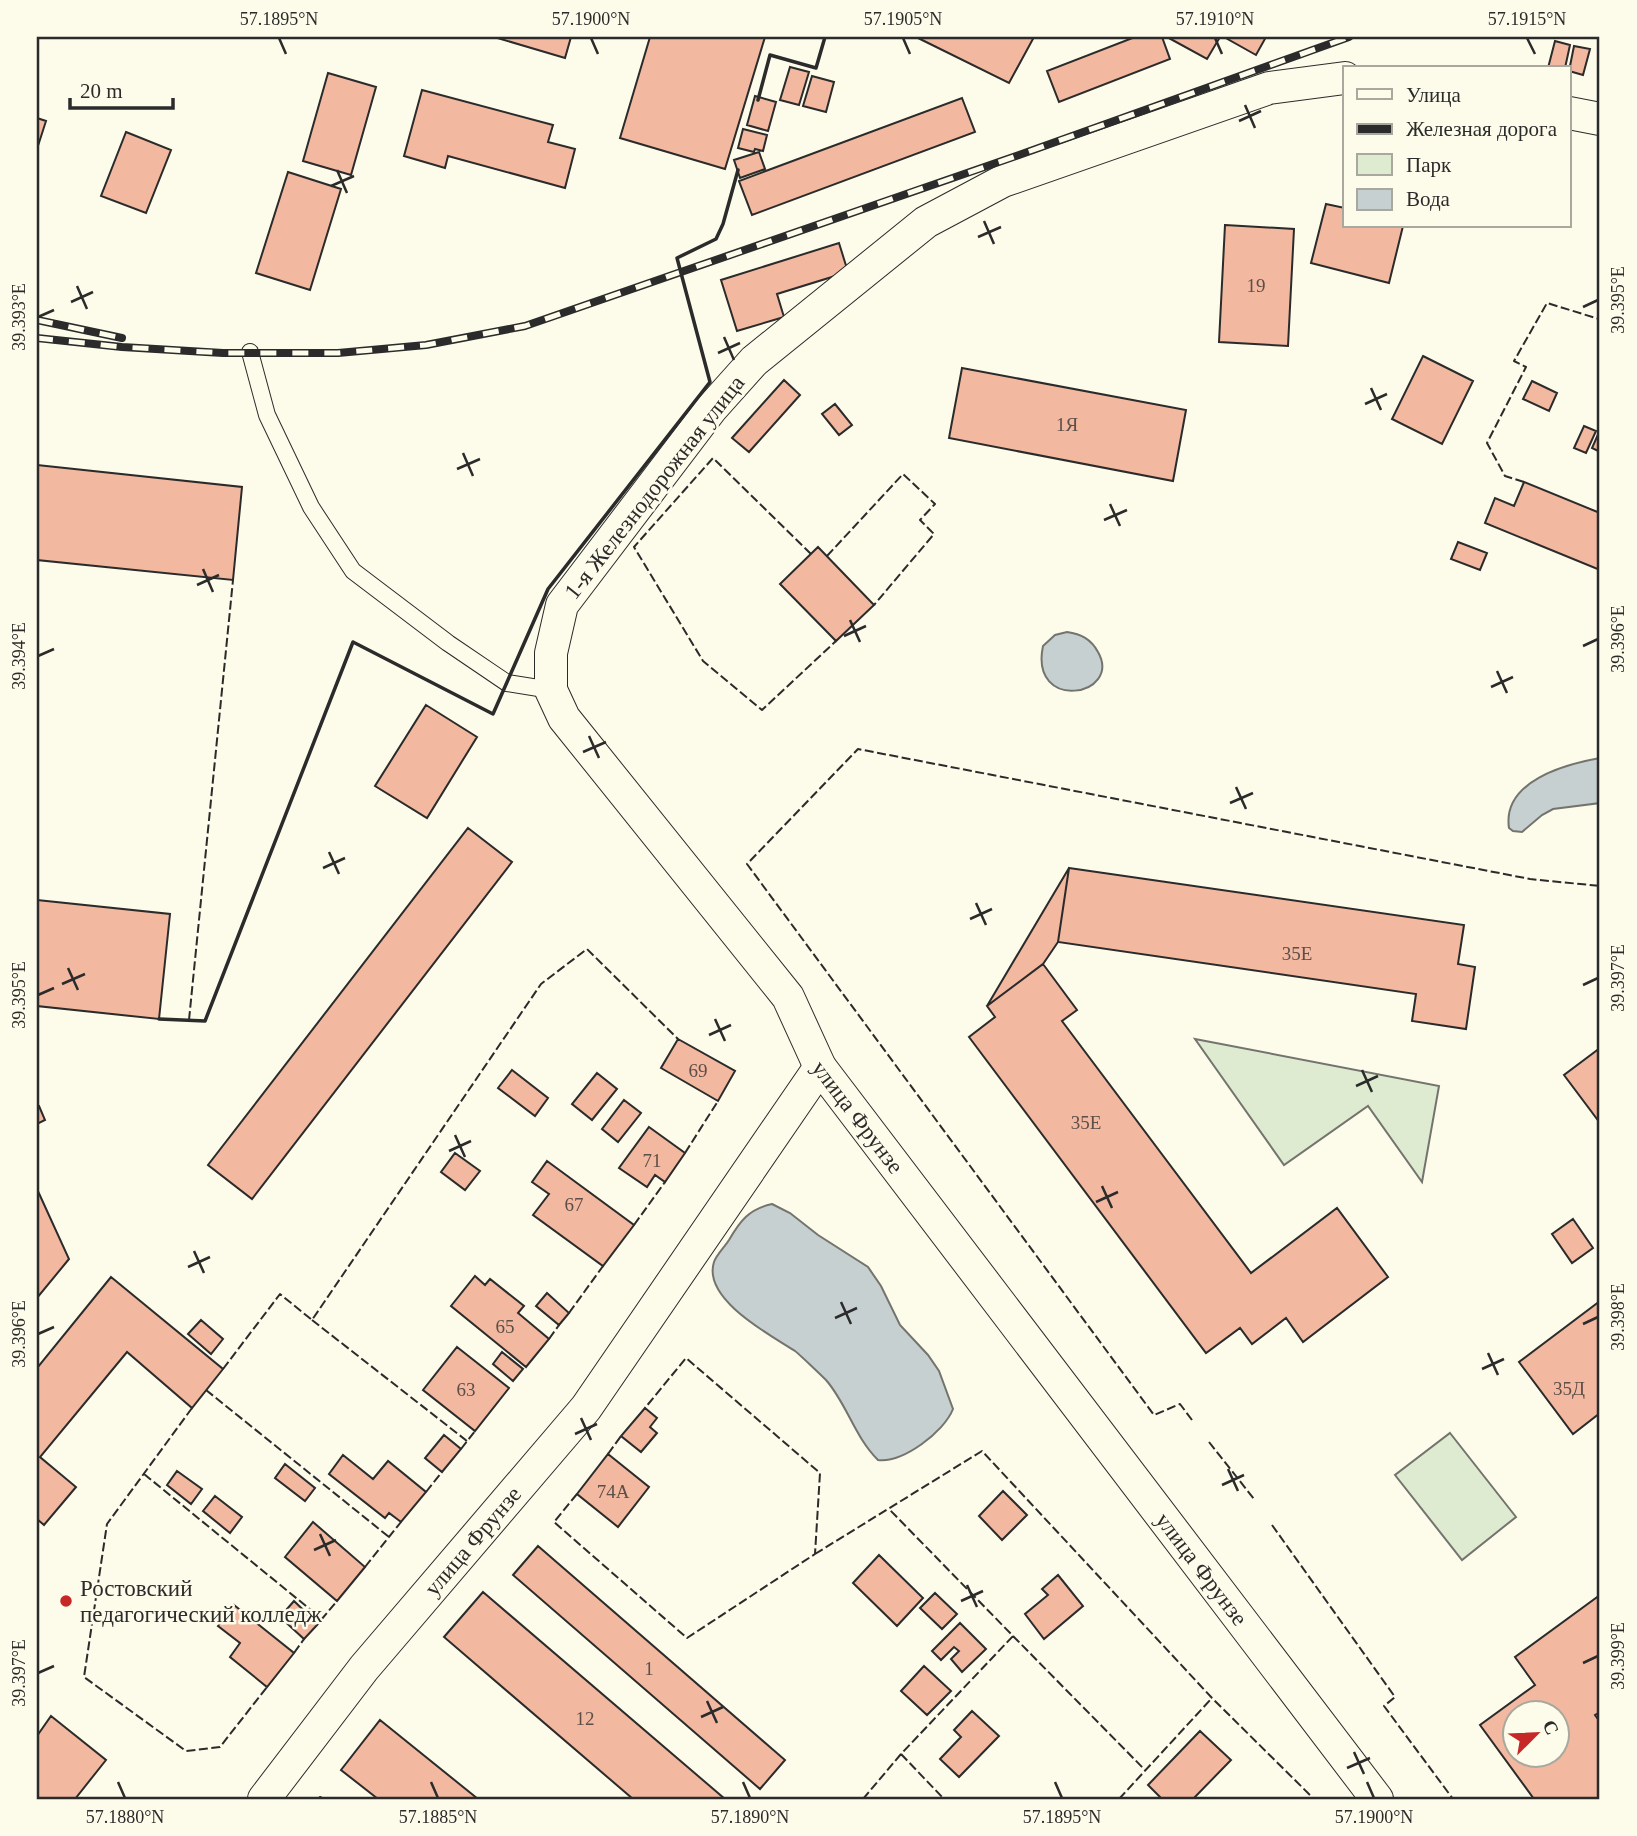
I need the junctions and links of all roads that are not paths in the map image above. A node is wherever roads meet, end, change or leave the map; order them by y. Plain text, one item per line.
1 (1343, 78) edge
2 (1570, 113) edge
3 (1600, 119) edge
4 (250, 352) dead end
5 (551, 690) junction
6 (820, 1067) junction
7 (264, 1799) edge
8 (1377, 1799) edge

1 - 5 street, 1-я Железнодорожная улица
2 - 3 street
4 - 5 lane
5 - 6 street, 1-я Железнодорожная улица
6 - 7 street, улица Фрунзе
6 - 8 street, улица Фрунзе

